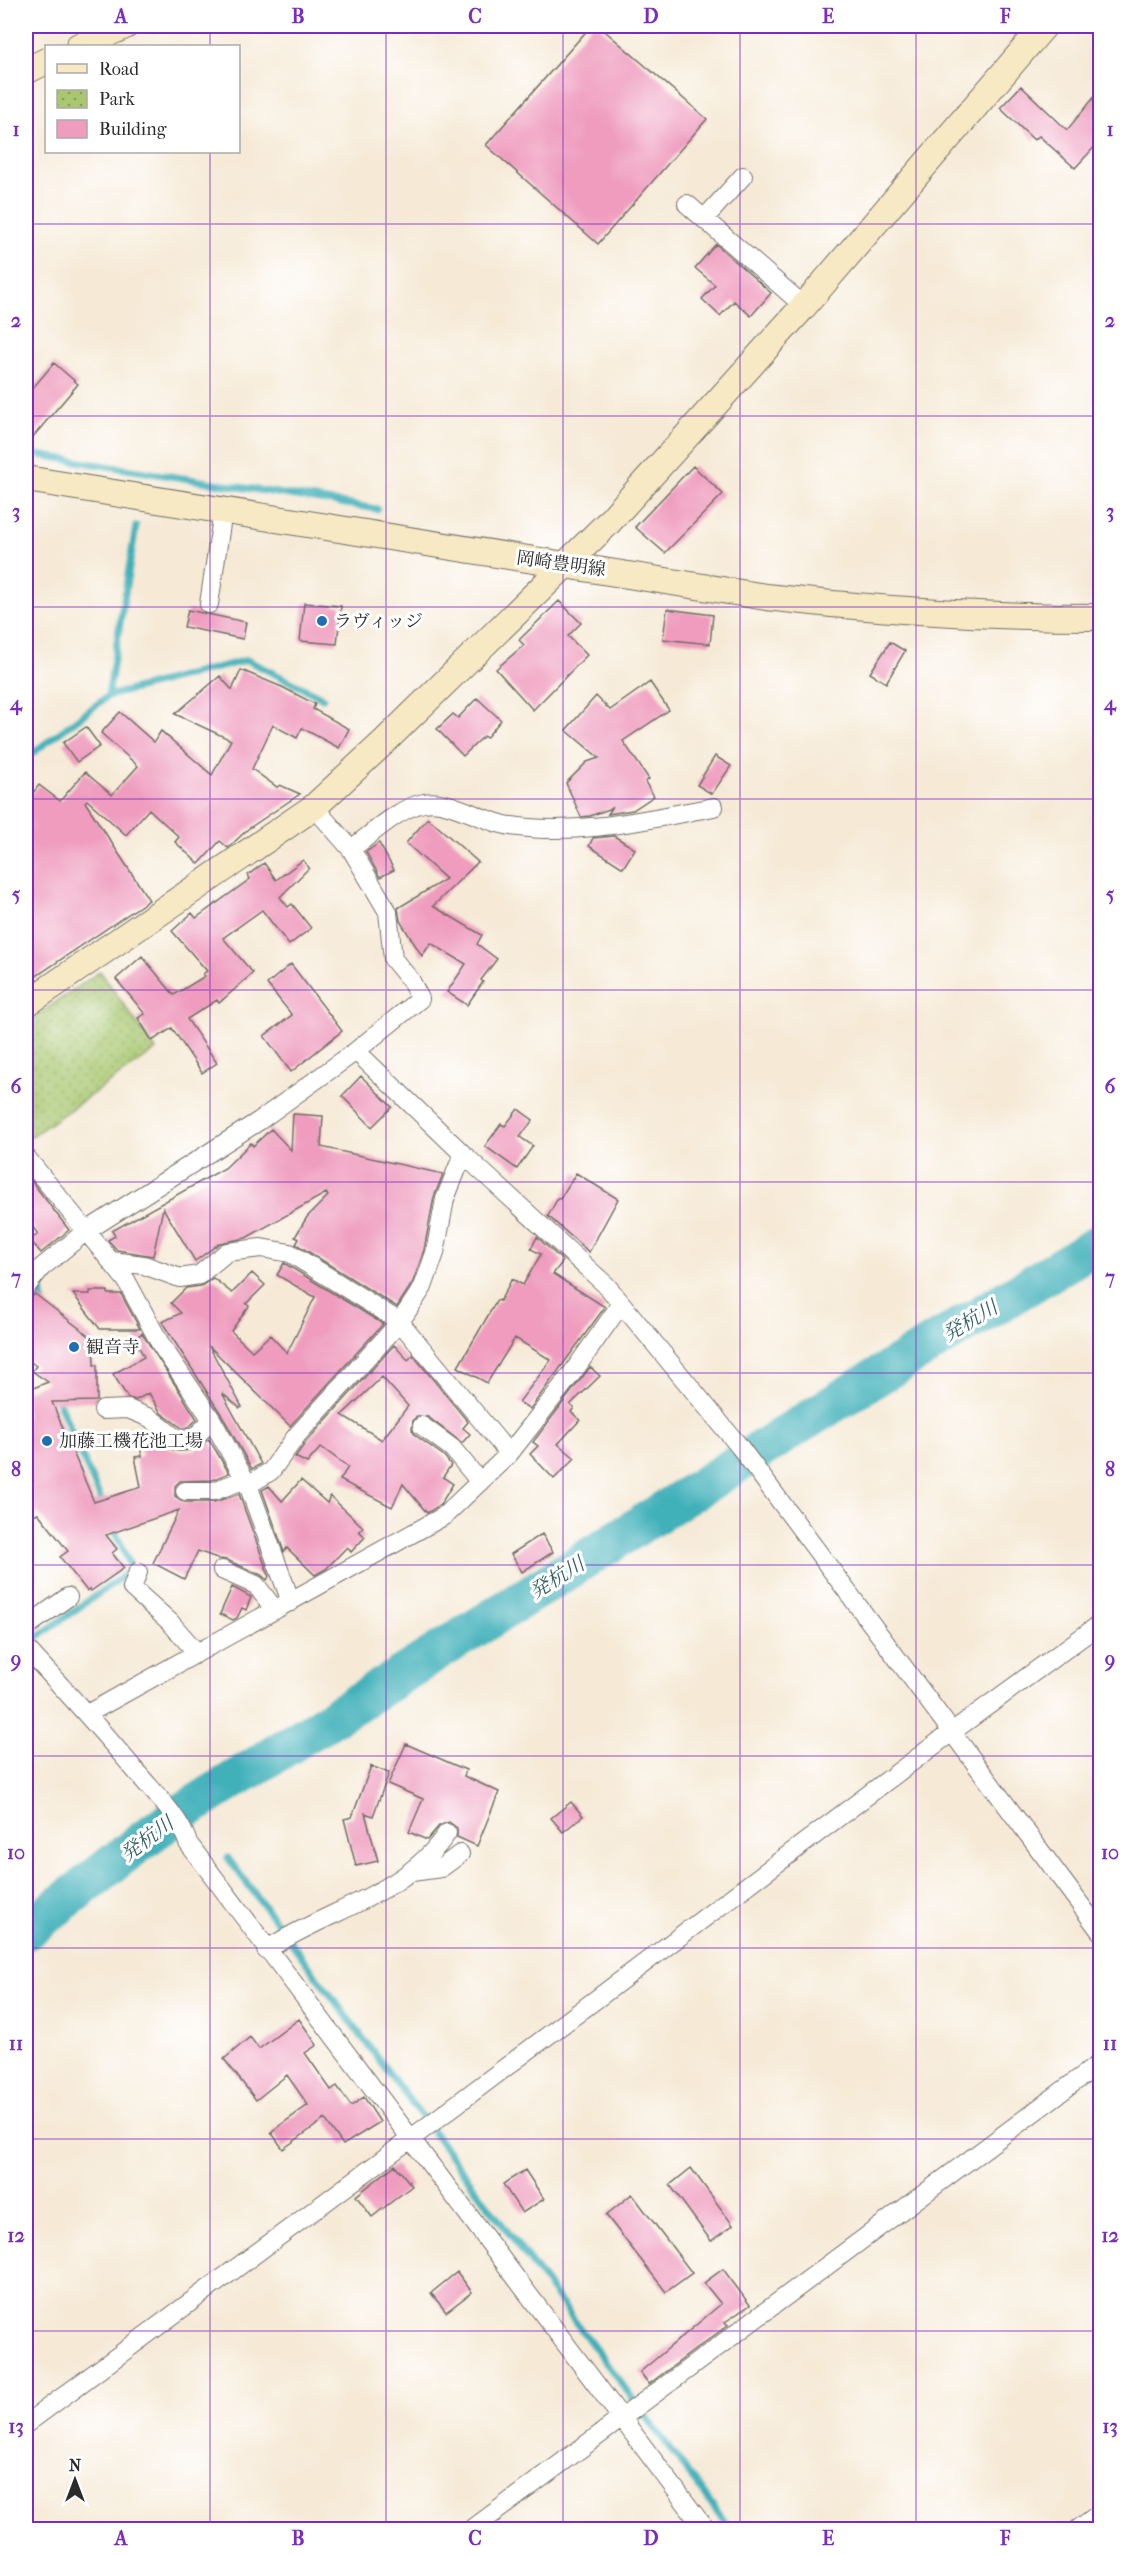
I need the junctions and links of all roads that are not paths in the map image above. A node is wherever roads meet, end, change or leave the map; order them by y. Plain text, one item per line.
1 (125, 26) edge
2 (1044, 26) edge
3 (81, 45) edge
4 (45, 62) edge
5 (26, 71) edge
6 (743, 176) dead end
7 (687, 204) dead end
8 (704, 219) junction
9 (804, 306) junction
10 (26, 479) edge
11 (223, 511) junction
12 (568, 565) junction
13 (210, 604) dead end
14 (1101, 617) edge
15 (314, 807) junction
16 (714, 807) dead end
17 (351, 849) junction
18 (26, 1004) edge
19 (356, 1051) junction
20 (463, 1154) junction
21 (26, 1157) edge
22 (85, 1232) junction
23 (111, 1261) junction
24 (26, 1287) edge
25 (621, 1304) junction
26 (400, 1322) junction
27 (103, 1410) dead end
28 (212, 1420) junction
29 (422, 1426) dead end
30 (509, 1454) junction
31 (247, 1482) junction
32 (480, 1482) junction
33 (185, 1491) dead end
34 (222, 1570) dead end
35 (138, 1572) dead end
36 (68, 1597) dead end
37 (283, 1606) junction
38 (1101, 1624) edge
39 (26, 1627) edge
40 (26, 1648) edge
41 (197, 1653) junction
42 (87, 1714) junction
43 (953, 1731) junction
44 (447, 1833) dead end
45 (460, 1854) dead end
46 (412, 1872) junction
47 (1101, 1931) edge
48 (274, 1945) junction
49 (1101, 2063) edge
50 (415, 2136) junction
51 (624, 2416) junction
52 (26, 2424) edge
53 (1101, 2513) edge
54 (471, 2529) edge
55 (706, 2529) edge
56 (1077, 2529) edge

1 - 3 street
2 - 9 street
4 - 5 street
6 - 8 street
7 - 8 street
8 - 9 street
9 - 12 street
10 - 11 street, 岡崎豊明線
11 - 12 street, 岡崎豊明線
11 - 13 street
12 - 14 street, 岡崎豊明線
12 - 15 street
15 - 17 street
15 - 18 street
16 - 17 street
17 - 19 street
19 - 20 street
19 - 22 street
20 - 25 street
20 - 26 street
21 - 22 street
22 - 23 street
22 - 24 street
23 - 26 street
23 - 28 street
25 - 30 street
25 - 43 street
26 - 30 street
26 - 31 street
27 - 28 street
28 - 31 street
29 - 32 street
30 - 32 street
31 - 33 street
31 - 37 street
32 - 37 street
34 - 37 street
35 - 41 street
36 - 39 street
37 - 41 street
38 - 43 street
40 - 42 street
41 - 42 street
42 - 48 street
43 - 47 street
43 - 50 street
44 - 46 street
45 - 46 street
46 - 48 street
48 - 50 street
49 - 51 street
50 - 51 street
50 - 52 street
51 - 54 street
51 - 55 street
53 - 56 street

